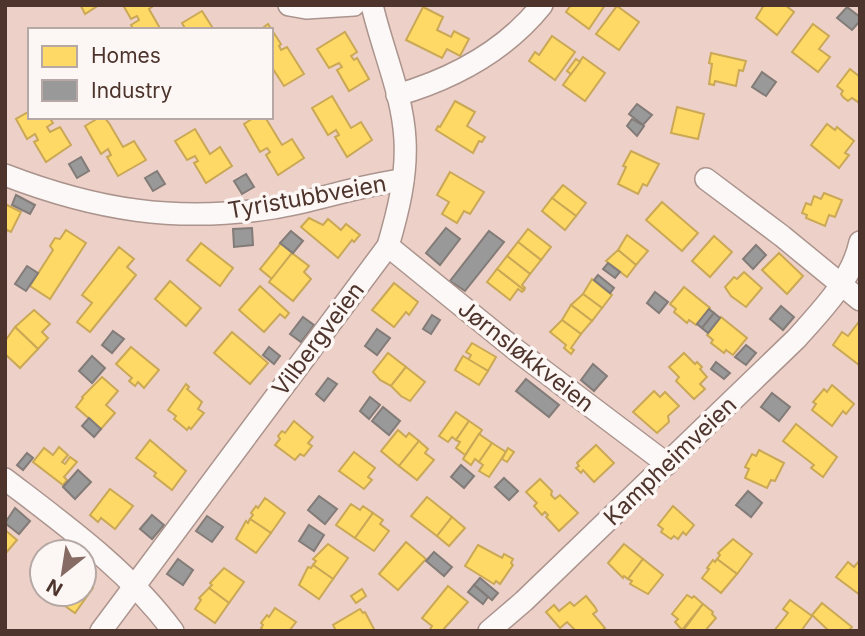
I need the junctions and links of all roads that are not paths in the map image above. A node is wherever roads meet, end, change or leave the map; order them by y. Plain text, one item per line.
1 (289, 5) edge
2 (354, 5) edge
3 (372, 5) edge
4 (542, 5) edge
5 (397, 95) junction
6 (5, 175) edge
7 (706, 179) dead end
8 (403, 180) junction
9 (860, 242) edge
10 (388, 246) junction
11 (841, 284) junction
12 (860, 300) edge
13 (667, 464) junction
14 (5, 480) edge
15 (135, 585) junction
16 (101, 631) edge
17 (173, 631) edge
18 (489, 631) edge

1 - 2 street
3 - 5 street, Vilbergveien
4 - 5 street
5 - 8 street, Vilbergveien
6 - 8 street, Tyristubbveien
7 - 11 street
8 - 10 street, Vilbergveien
9 - 11 street, Kampheimveien
10 - 13 street, Jørnsløkkveien
10 - 15 street, Vilbergveien
11 - 12 street
11 - 13 street, Kampheimveien
13 - 18 street, Kampheimveien
14 - 15 street
15 - 16 street, Vilbergveien
15 - 17 street

